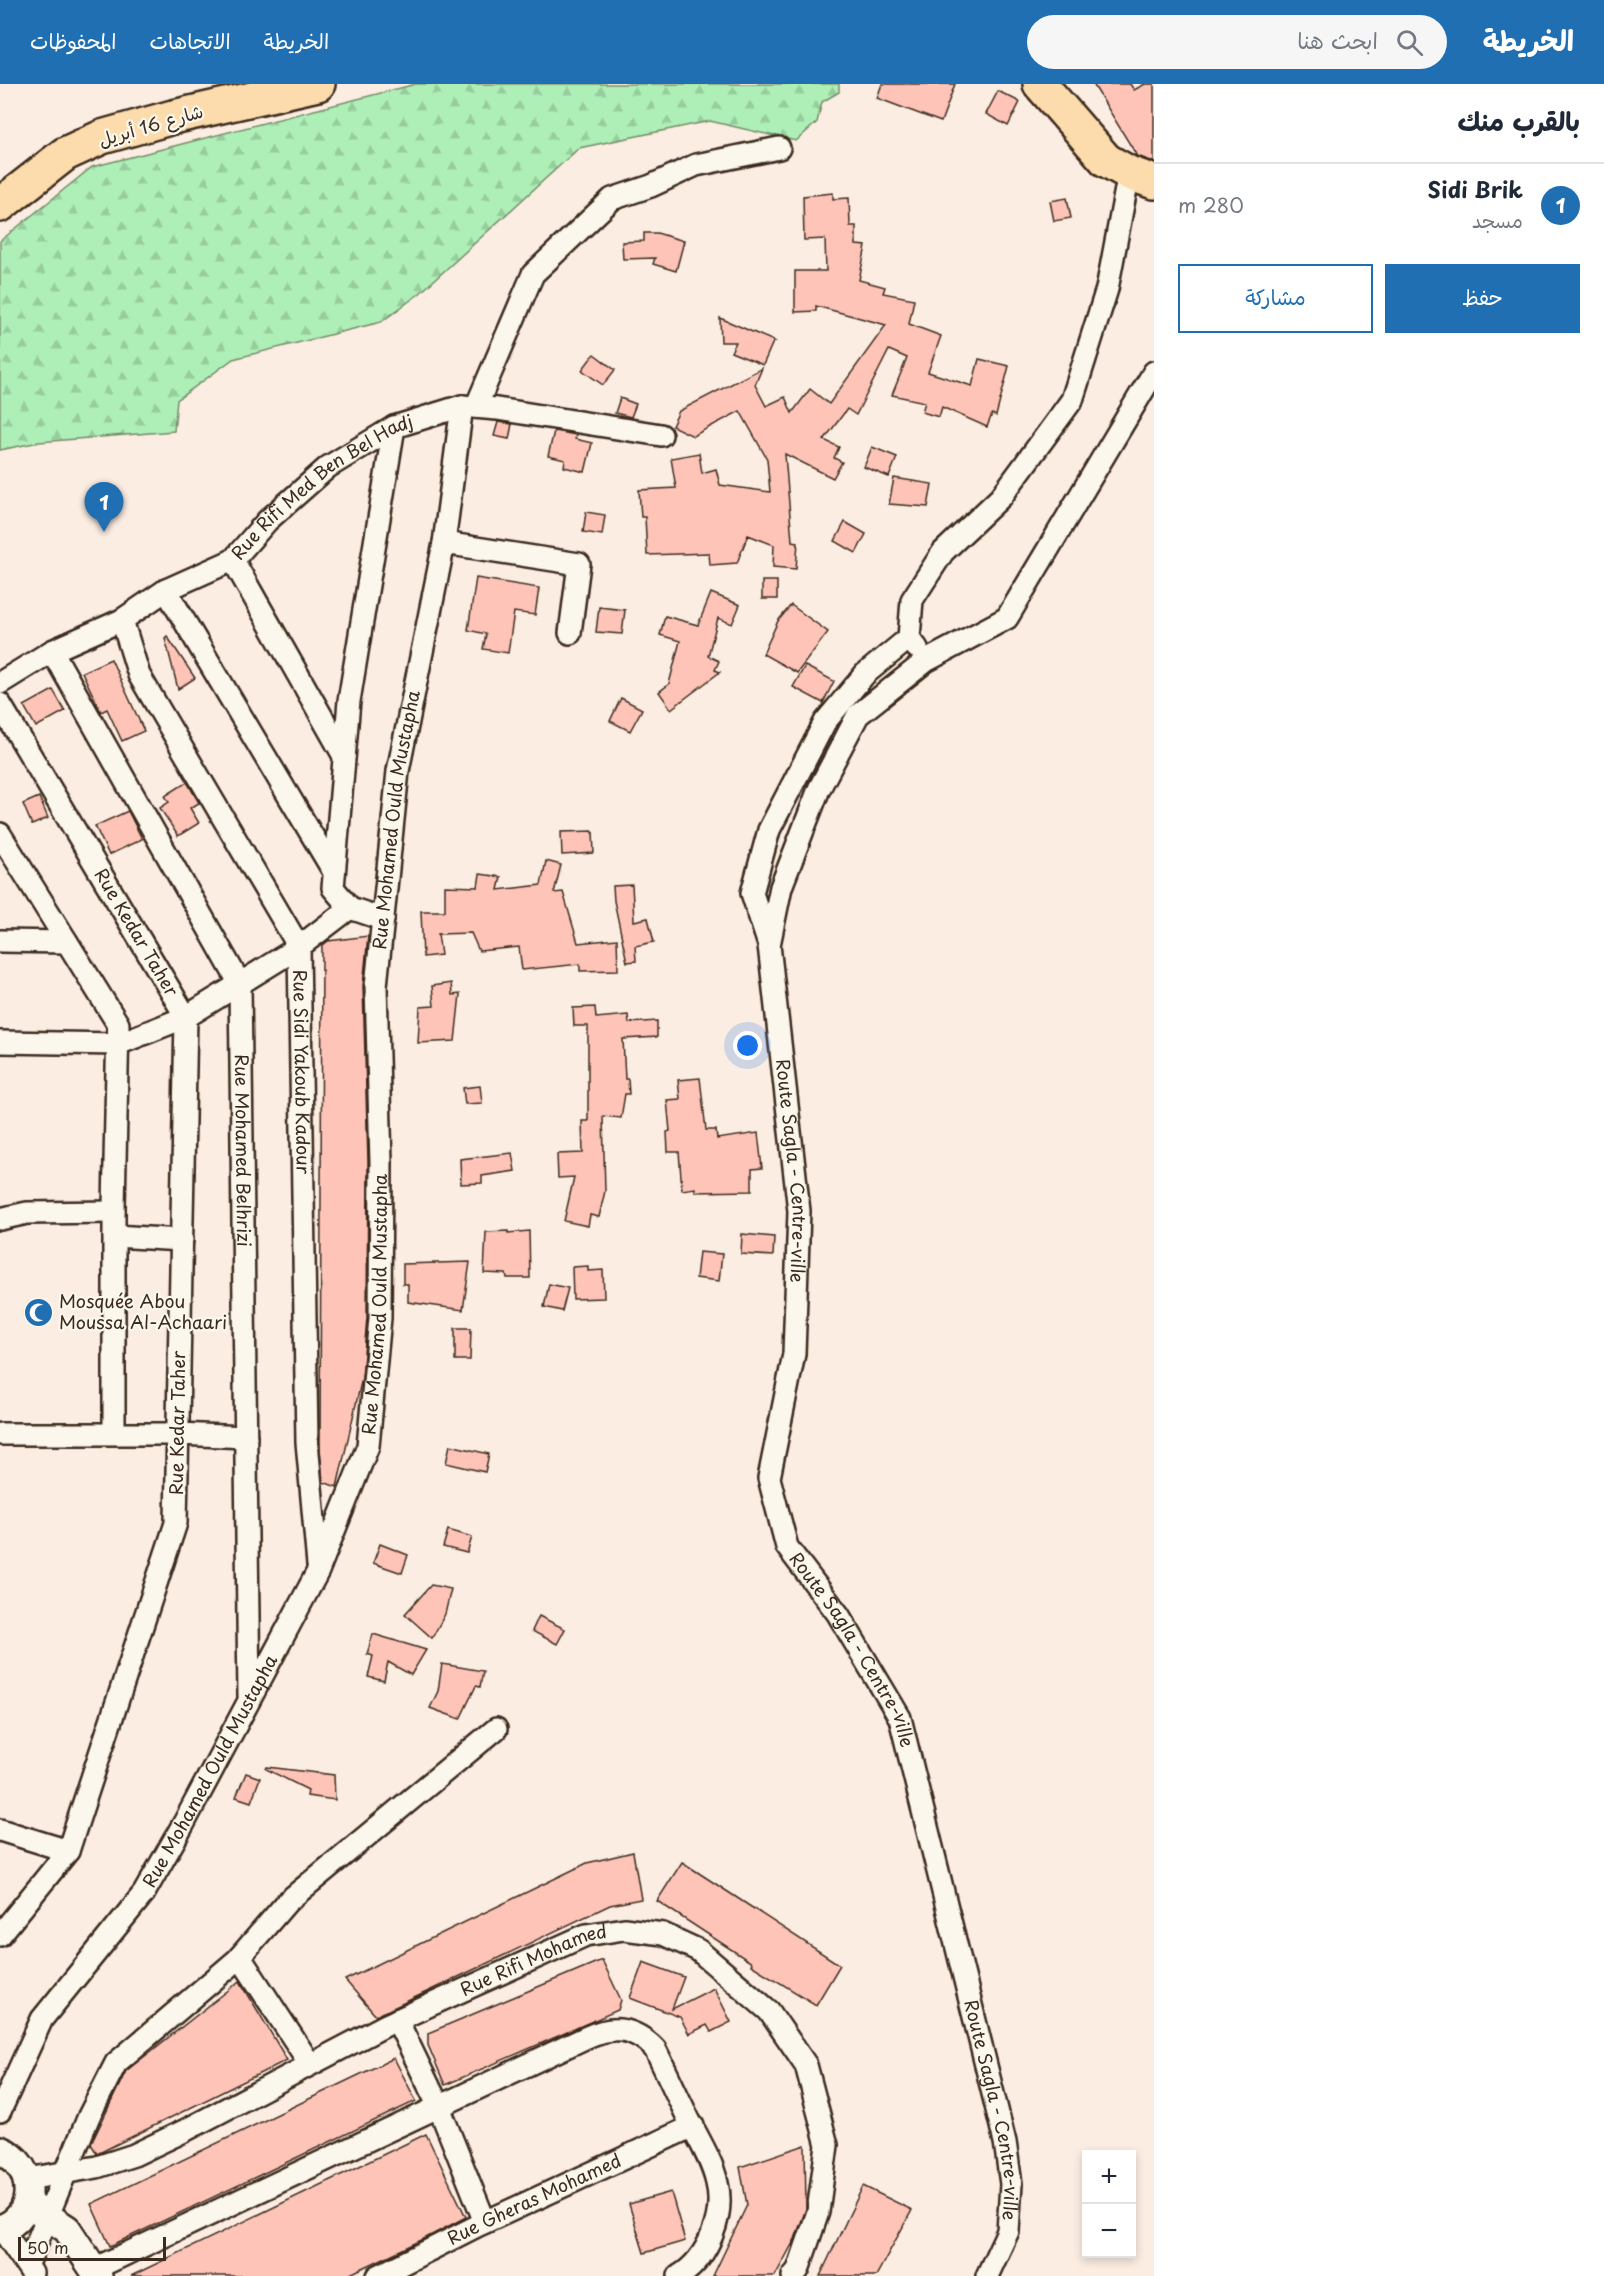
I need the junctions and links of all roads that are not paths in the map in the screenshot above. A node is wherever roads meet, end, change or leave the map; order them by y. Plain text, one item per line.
1 (318, 84) edge
2 (1040, 84) edge
3 (779, 148) dead end
4 (1141, 177) edge
5 (0, 205) edge
6 (1154, 372) edge
7 (478, 407) junction
8 (394, 427) junction
9 (661, 435) dead end
10 (444, 543) junction
11 (233, 560) junction
12 (166, 590) junction
13 (122, 620) junction
14 (570, 633) dead end
15 (909, 638) junction
16 (52, 651) junction
17 (926, 661) junction
18 (0, 683) edge
19 (0, 704) edge
20 (344, 756) junction
21 (0, 834) edge
22 (334, 872) junction
23 (350, 908) junction
24 (383, 919) junction
25 (0, 941) edge
26 (68, 942) junction
27 (769, 945) junction
28 (300, 947) junction
29 (240, 984) junction
30 (186, 1017) junction
31 (0, 1042) edge
32 (118, 1044) junction
33 (114, 1212) junction
34 (0, 1220) edge
35 (114, 1236) junction
36 (182, 1240) junction
37 (114, 1433) junction
38 (0, 1434) edge
39 (178, 1434) junction
40 (246, 1437) junction
41 (318, 1571) junction
42 (249, 1698) junction
43 (496, 1729) dead end
44 (0, 1830) edge
45 (68, 1851) junction
46 (0, 1935) edge
47 (240, 1958) junction
48 (397, 2020) junction
49 (310, 2064) junction
50 (439, 2107) junction
51 (0, 2111) edge
52 (693, 2126) junction
53 (0, 2150) edge
54 (67, 2172) junction
55 (34, 2199) junction
56 (485, 2222) junction
57 (1, 2229) edge
58 (31, 2270) edge
59 (96, 2272) edge
60 (378, 2276) edge
61 (679, 2276) edge
62 (793, 2276) edge
63 (987, 2276) edge

1 - 5 main road, شارع 16 أبريل
2 - 4 main road
3 - 7 street, Rue Mohamed Ould Mustapha
4 - 15 street
6 - 17 street, Route Sagla - Centre-ville
7 - 8 street, Rue Rifi Med Ben Bel Hadj
7 - 9 street
7 - 10 street, Rue Mohamed Ould Mustapha
8 - 11 street, Rue Rifi Med Ben Bel Hadj
8 - 20 street
10 - 14 street
10 - 24 street, Rue Mohamed Ould Mustapha
11 - 12 street, Rue Rifi Med Ben Bel Hadj
11 - 20 street
12 - 13 street, Rue Rifi Med Ben Bel Hadj
12 - 22 street
13 - 16 street, Rue Rifi Med Ben Bel Hadj
13 - 28 street, Rue Sidi Yakoub Kadour
15 - 17 street
15 - 27 street, Route Sagla - Centre-ville
16 - 18 street, Rue Rifi Med Ben Bel Hadj
16 - 29 street, Rue Mohamed Belhrizi
17 - 27 street, Route Sagla - Centre-ville
19 - 30 street, Rue Kedar Taher
20 - 22 street
21 - 26 street
22 - 23 street
23 - 24 street
23 - 28 street
24 - 41 street, Rue Mohamed Ould Mustapha
25 - 26 street
26 - 32 street
27 - 63 street, Route Sagla - Centre-ville
28 - 29 street
28 - 41 street, Rue Sidi Yakoub Kadour
29 - 30 street
29 - 40 street, Rue Mohamed Belhrizi
30 - 32 street
30 - 36 street, Rue Kedar Taher
31 - 32 street
32 - 33 street
33 - 34 street
33 - 35 street
35 - 36 street
35 - 37 street
36 - 39 street, Rue Kedar Taher
37 - 38 street
37 - 39 street
39 - 40 street
39 - 45 street, Rue Kedar Taher
40 - 42 street, Rue Mohamed Belhrizi
41 - 42 street, Rue Mohamed Ould Mustapha
42 - 51 street, Rue Mohamed Ould Mustapha
43 - 47 street
44 - 45 street
45 - 46 street, Rue Kedar Taher
47 - 49 street
47 - 54 street
48 - 49 street, Rue Rifi Mohamed
48 - 50 street
48 - 62 street, Rue Rifi Mohamed
49 - 54 street, Rue Rifi Mohamed
50 - 52 street
50 - 56 street
50 - 59 street
52 - 56 street, Rue Gheras Mohamed
52 - 61 street
53 - 55 street
54 - 55 street, Rue Rifi Mohamed
54 - 55 street
55 - 57 street
55 - 58 street
55 - 59 street
56 - 60 street, Rue Gheras Mohamed
57 - 58 street

